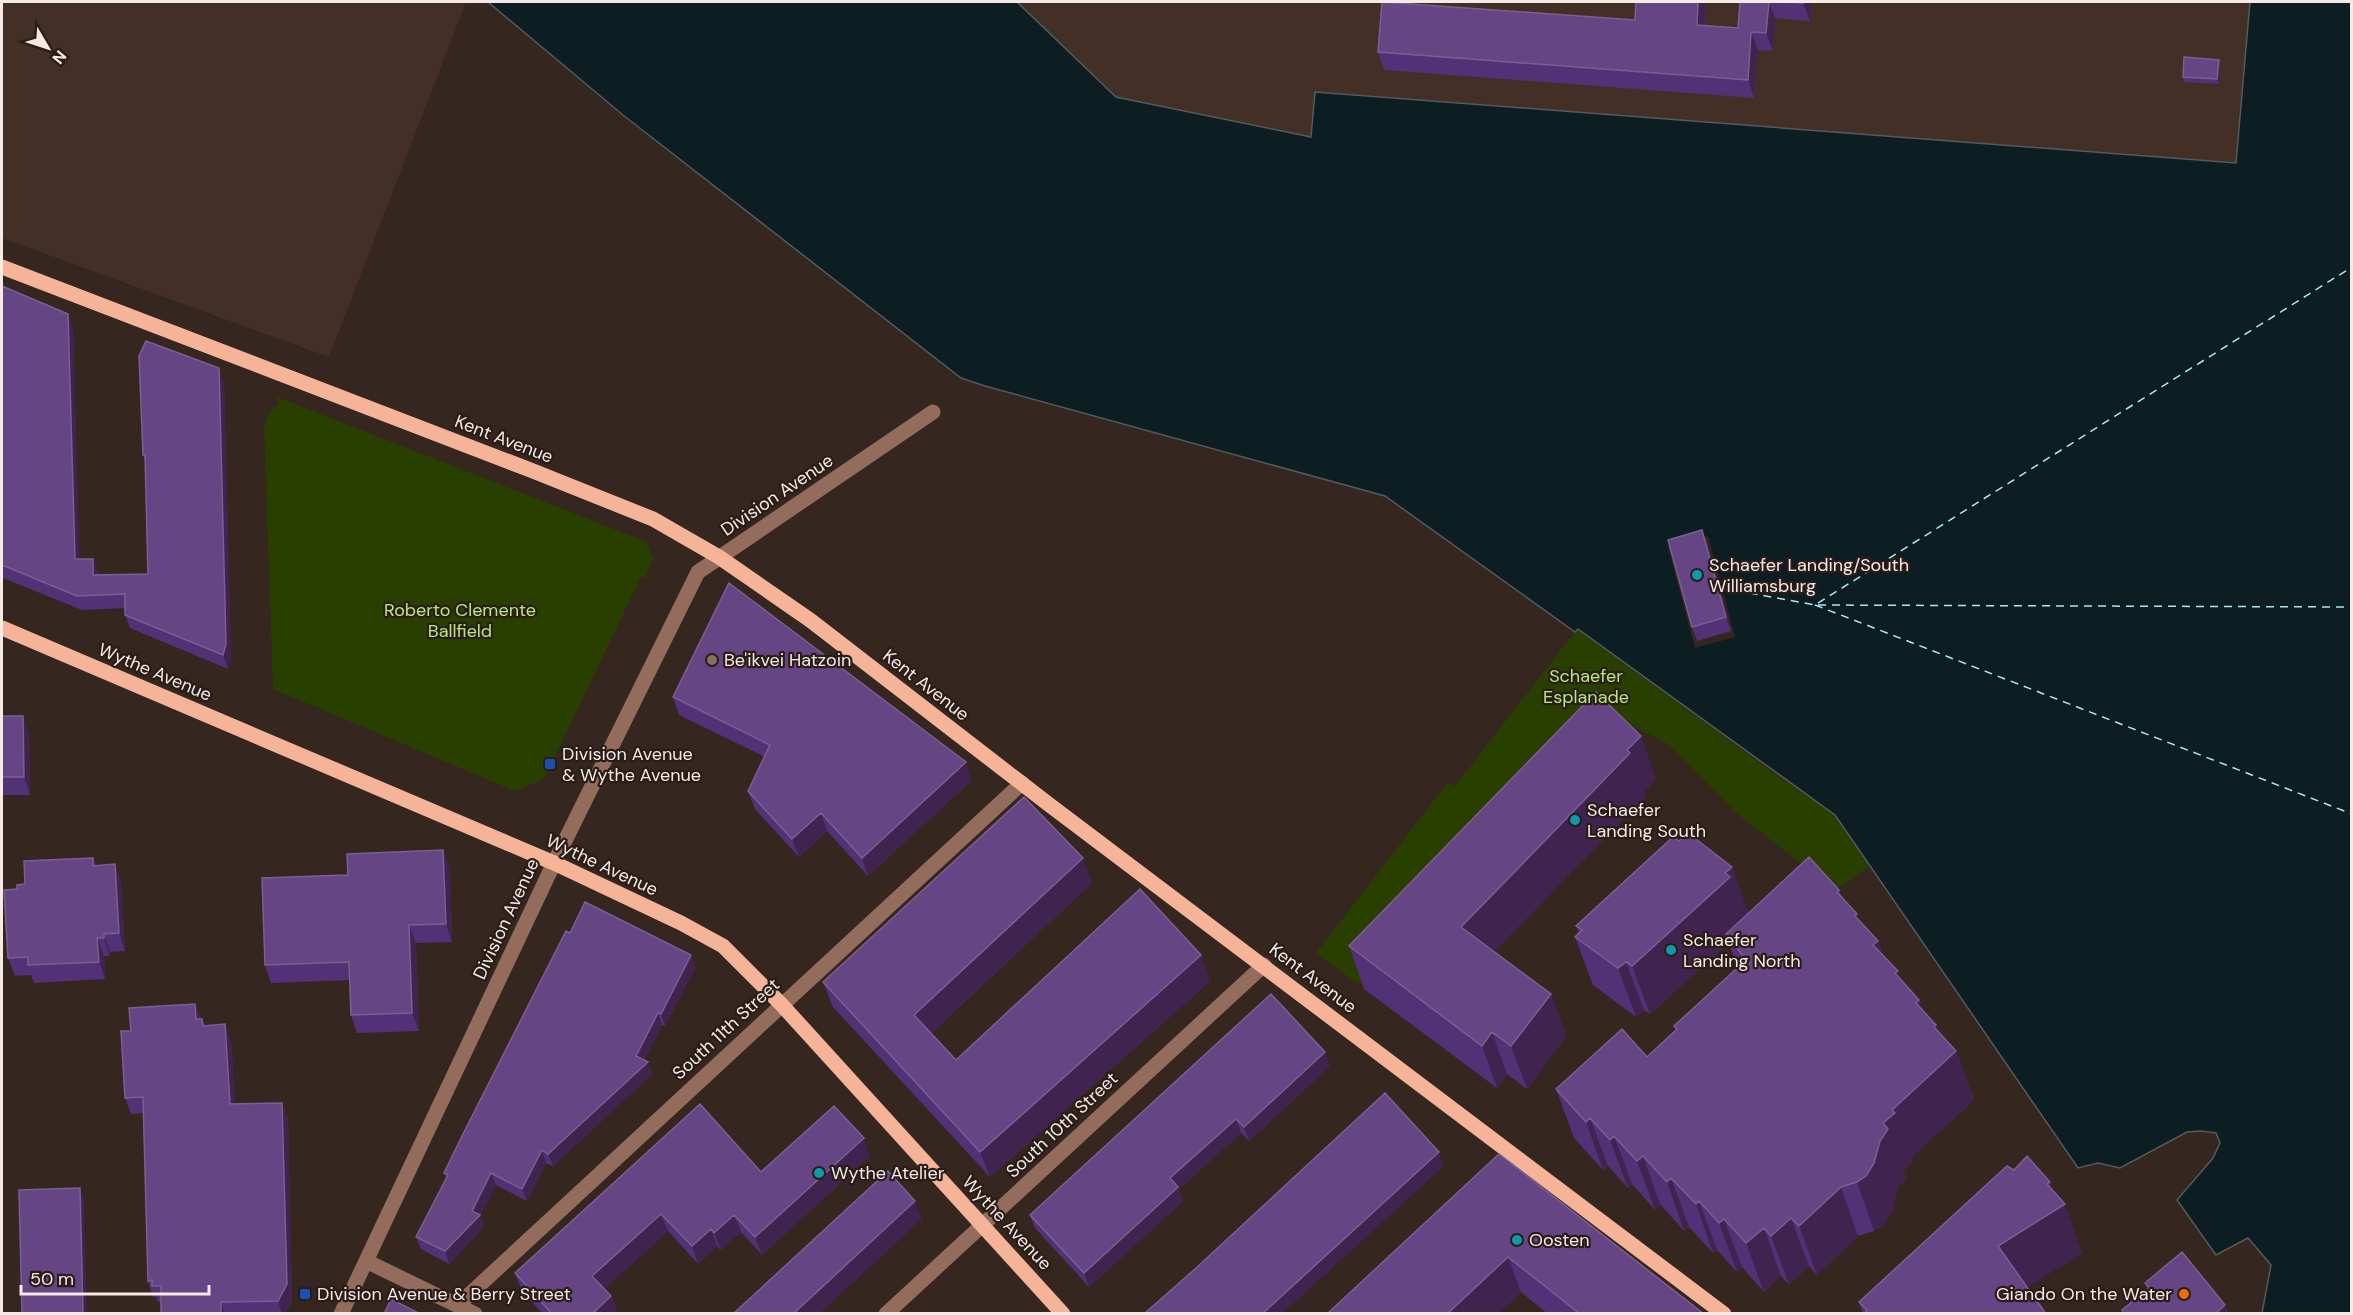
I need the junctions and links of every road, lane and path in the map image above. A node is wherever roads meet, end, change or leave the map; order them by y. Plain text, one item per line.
1 (2, 267) edge
2 (933, 412) dead end
3 (719, 557) junction
4 (2, 628) edge
5 (1022, 783) junction
6 (554, 863) junction
7 (1264, 965) junction
8 (781, 1004) junction
9 (982, 1225) junction
10 (366, 1261) junction
11 (458, 1305) junction
12 (341, 1314) edge
13 (475, 1314) edge
14 (886, 1314) edge
15 (1063, 1314) edge
16 (1724, 1314) edge

1 - 3 main road, Kent Avenue
2 - 3 street, Division Avenue
3 - 5 main road, Kent Avenue
3 - 6 street, Division Avenue
4 - 6 main road, Wythe Avenue
5 - 7 main road, Kent Avenue
5 - 8 street, South 11th Street
6 - 8 main road, Wythe Avenue
6 - 10 street, Division Avenue
7 - 9 street, South 10th Street
7 - 16 main road, Kent Avenue
8 - 9 main road, Wythe Avenue
8 - 11 street, South 11th Street
9 - 14 street, South 10th Street
9 - 15 main road, Wythe Avenue
10 - 11 street
10 - 12 street, Division Avenue
11 - 13 street

